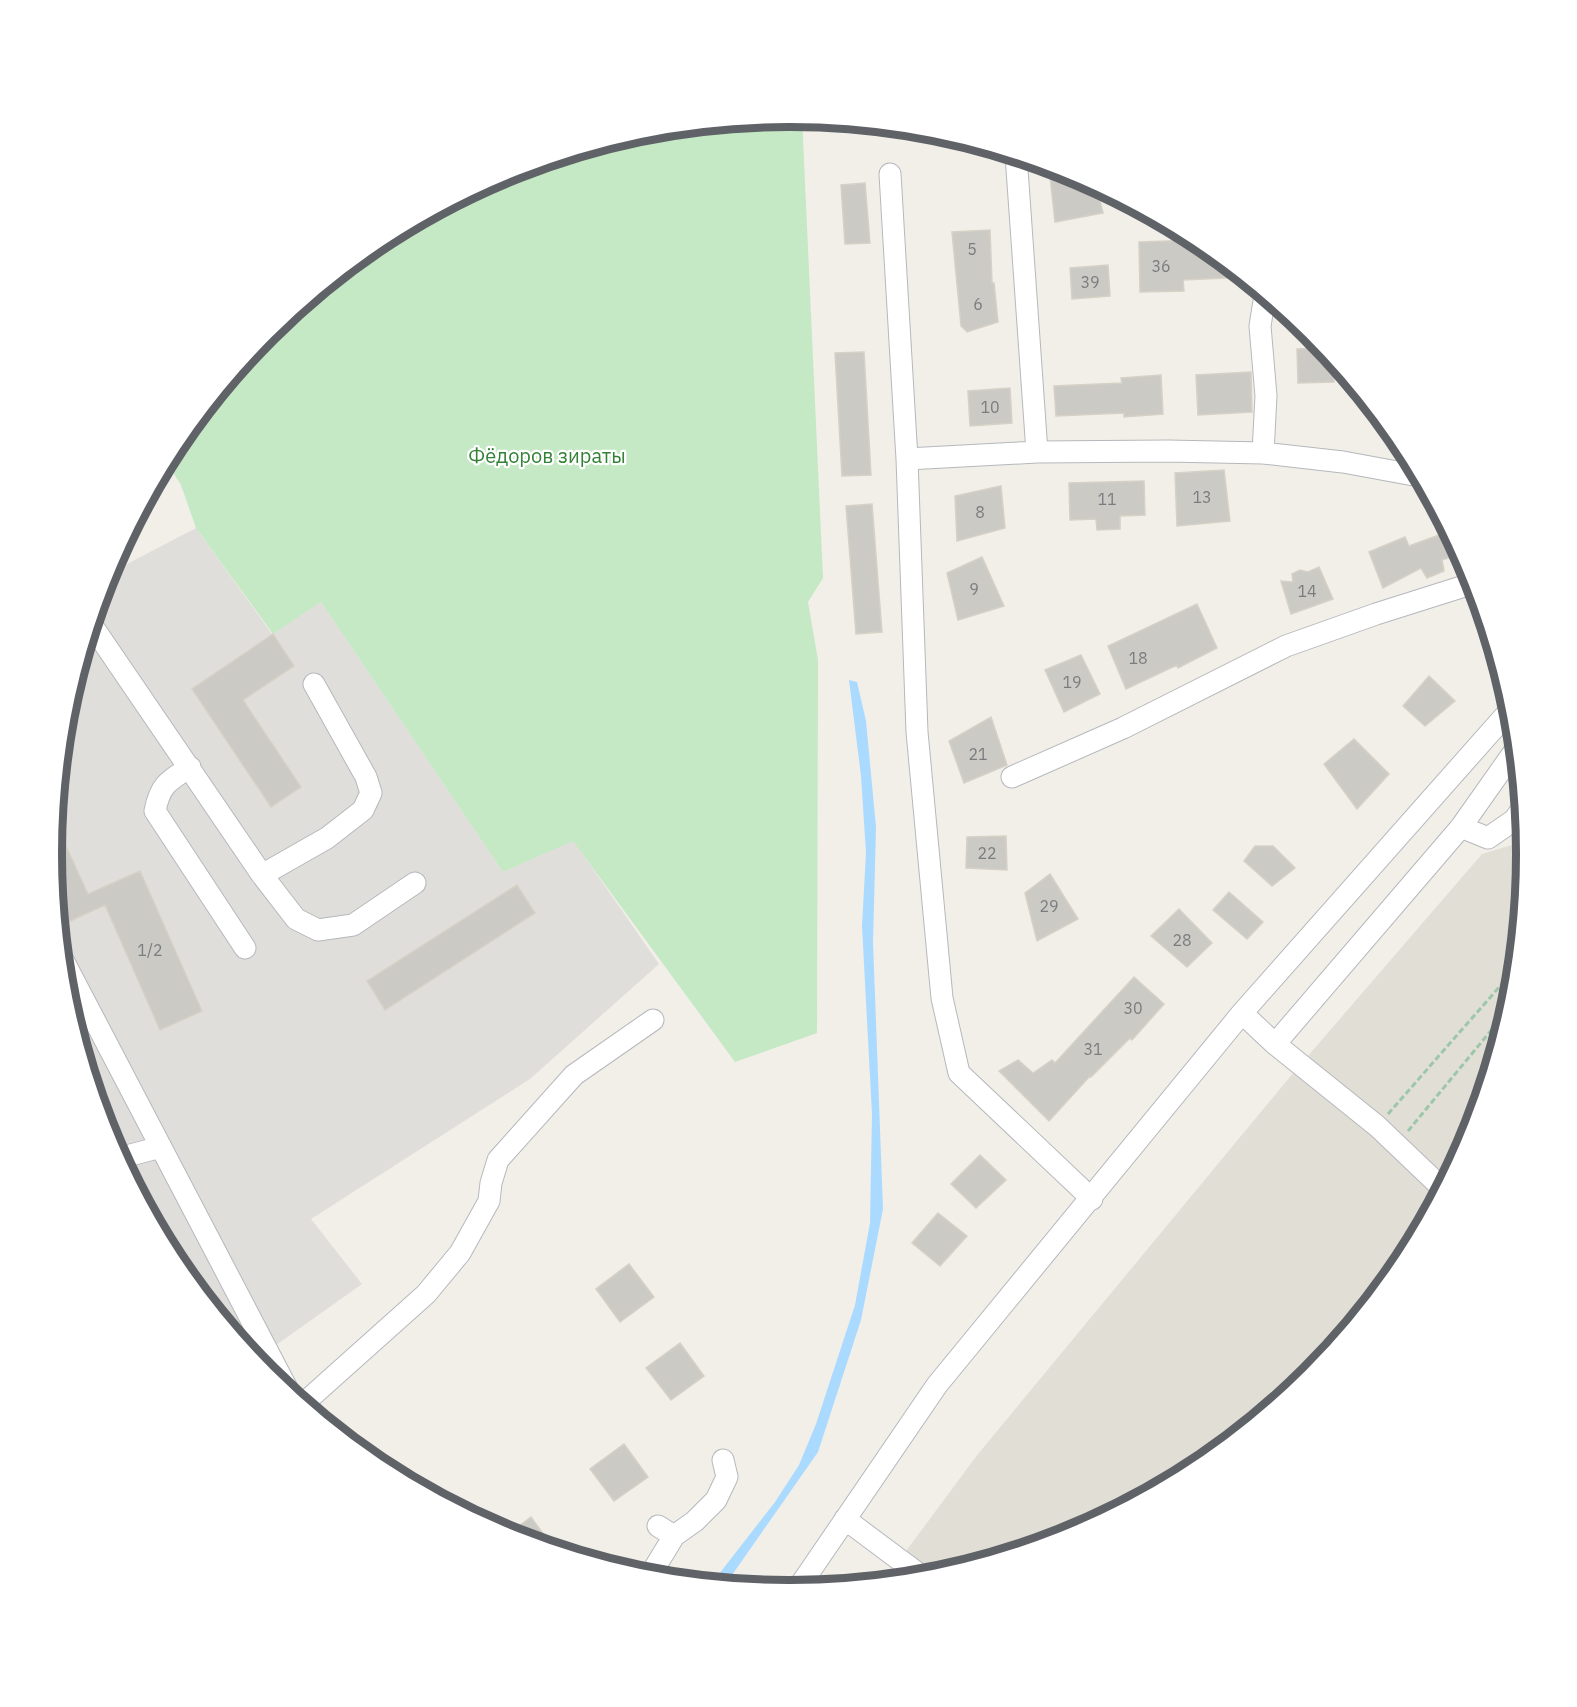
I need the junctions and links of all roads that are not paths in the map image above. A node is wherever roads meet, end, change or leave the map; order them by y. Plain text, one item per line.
1 (1017, 163) edge
2 (890, 174) dead end
3 (1263, 303) edge
4 (1037, 452) junction
5 (1263, 453) junction
6 (907, 459) junction
7 (1408, 474) edge
8 (1464, 586) edge
9 (96, 632) edge
10 (314, 684) dead end
11 (1503, 718) edge
12 (1509, 759) edge
13 (190, 767) junction
14 (1012, 777) dead end
15 (1515, 819) edge
16 (1461, 827) junction
17 (262, 875) junction
18 (415, 883) dead end
19 (245, 948) dead end
20 (72, 978) edge
21 (1242, 1013) junction
22 (653, 1020) dead end
23 (1275, 1044) junction
24 (160, 1147) junction
25 (127, 1156) edge
26 (1438, 1181) edge
27 (1092, 1198) junction
28 (278, 1372) edge
29 (308, 1399) edge
30 (723, 1460) dead end
31 (845, 1519) junction
32 (652, 1568) edge
33 (913, 1570) edge
34 (803, 1580) edge

1 - 4 street
2 - 6 street
3 - 5 street
4 - 5 street
4 - 6 street
5 - 7 street
6 - 27 street
8 - 14 street
9 - 13 street
10 - 17 street
11 - 21 street
12 - 16 street
13 - 17 street
13 - 19 street
15 - 16 street
16 - 23 street
17 - 18 street
20 - 24 street
21 - 23 street
21 - 27 street
22 - 29 street
23 - 26 street
24 - 25 street
24 - 28 street
27 - 31 street
30 - 32 street
31 - 33 street
31 - 34 street

